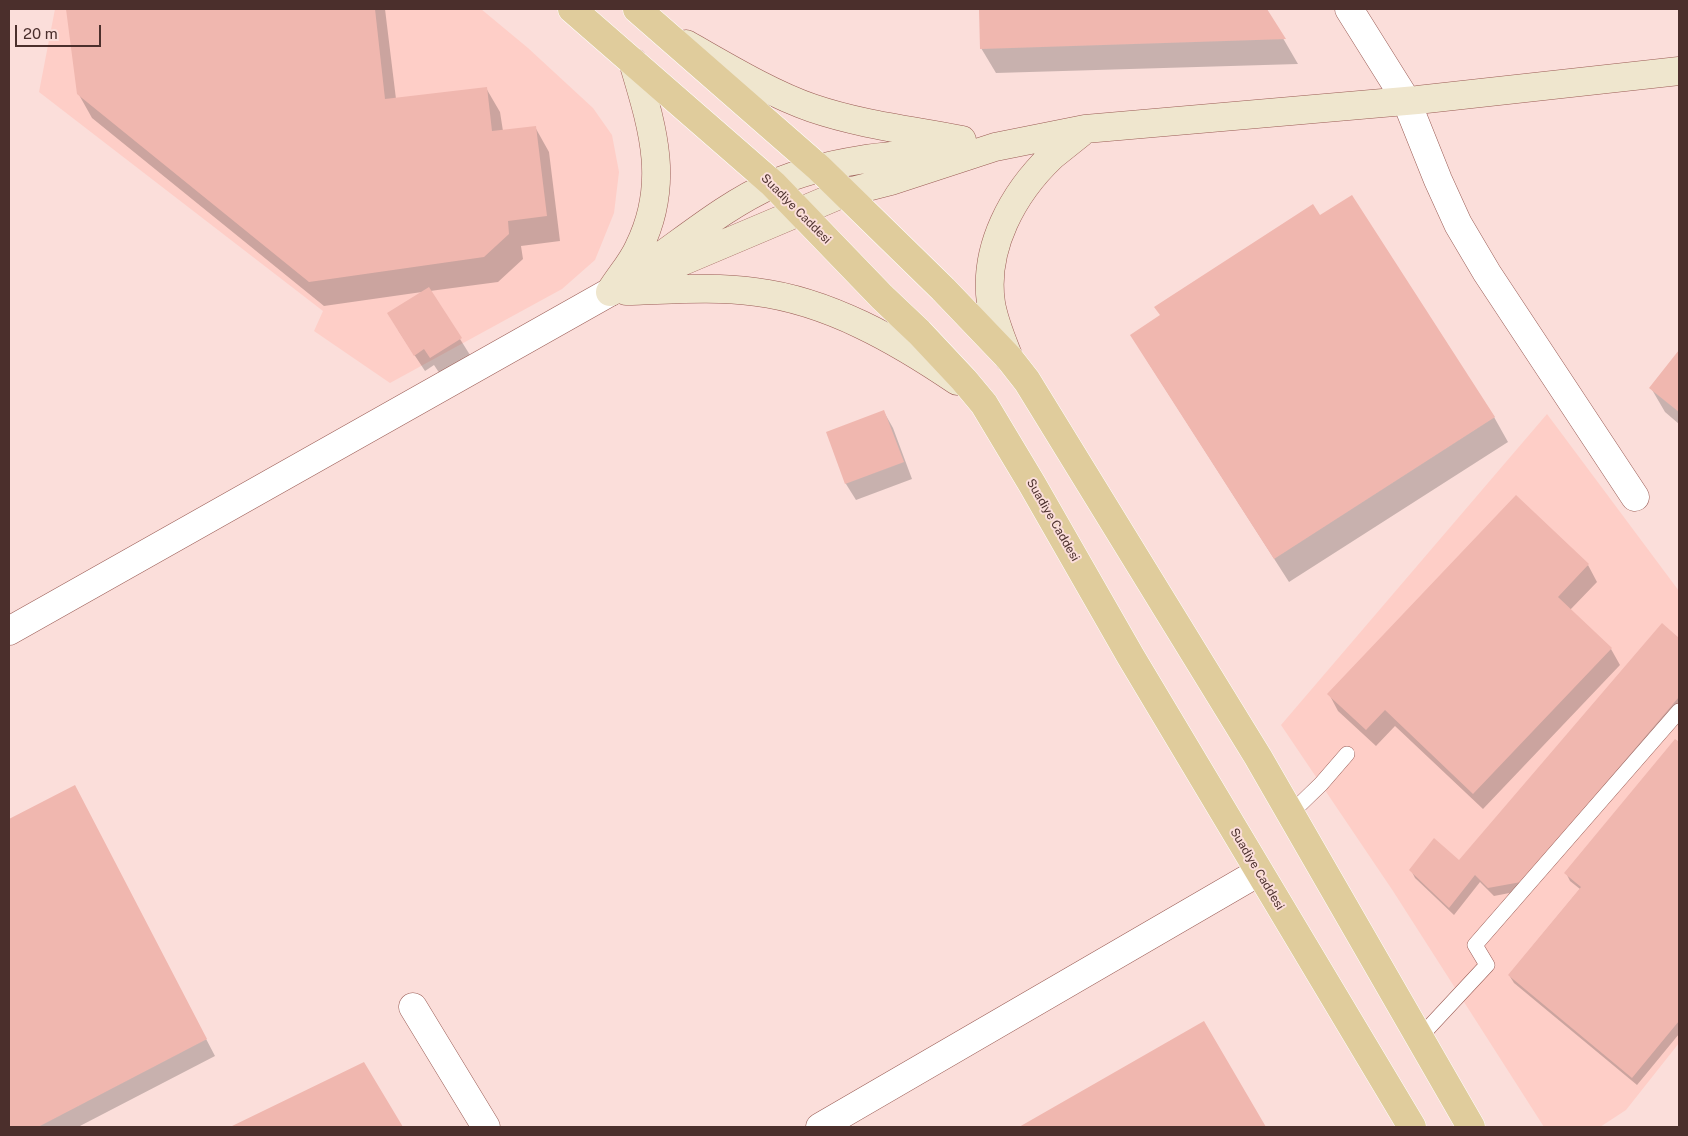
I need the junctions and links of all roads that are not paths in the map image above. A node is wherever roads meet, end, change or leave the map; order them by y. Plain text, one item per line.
1 (572, 9) edge
2 (637, 9) edge
3 (1350, 9) edge
4 (662, 31) junction
5 (633, 62) junction
6 (1679, 71) edge
7 (1406, 100) junction
8 (1085, 129) junction
9 (995, 147) junction
10 (819, 168) junction
11 (773, 184) junction
12 (844, 193) junction
13 (800, 212) junction
14 (610, 292) junction
15 (1009, 358) junction
16 (973, 392) junction
17 (1635, 497) dead end
18 (9, 631) edge
19 (1679, 711) edge
20 (1347, 754) dead end
21 (1290, 814) junction
22 (1259, 872) junction
23 (413, 1007) dead end
24 (1418, 1038) junction
25 (486, 1127) edge
26 (820, 1127) edge
27 (1412, 1127) edge
28 (1470, 1127) edge

1 - 5 main road, Suadiye Caddesi
2 - 4 main road
3 - 7 street
4 - 9 main road
4 - 10 main road
5 - 11 main road, Suadiye Caddesi
5 - 14 main road
6 - 7 main road
7 - 8 main road
7 - 17 street
8 - 9 main road
8 - 15 main road
9 - 10 main road
9 - 12 main road
10 - 11 main road
10 - 12 main road
11 - 13 main road, Suadiye Caddesi
11 - 14 main road
12 - 13 main road
12 - 15 main road
13 - 14 main road
13 - 16 main road, Suadiye Caddesi
14 - 16 main road
14 - 18 street
15 - 21 main road
16 - 22 main road, Suadiye Caddesi
19 - 24 lane
20 - 21 lane
21 - 24 main road
22 - 26 street
22 - 27 main road, Suadiye Caddesi
23 - 25 street
24 - 28 main road

